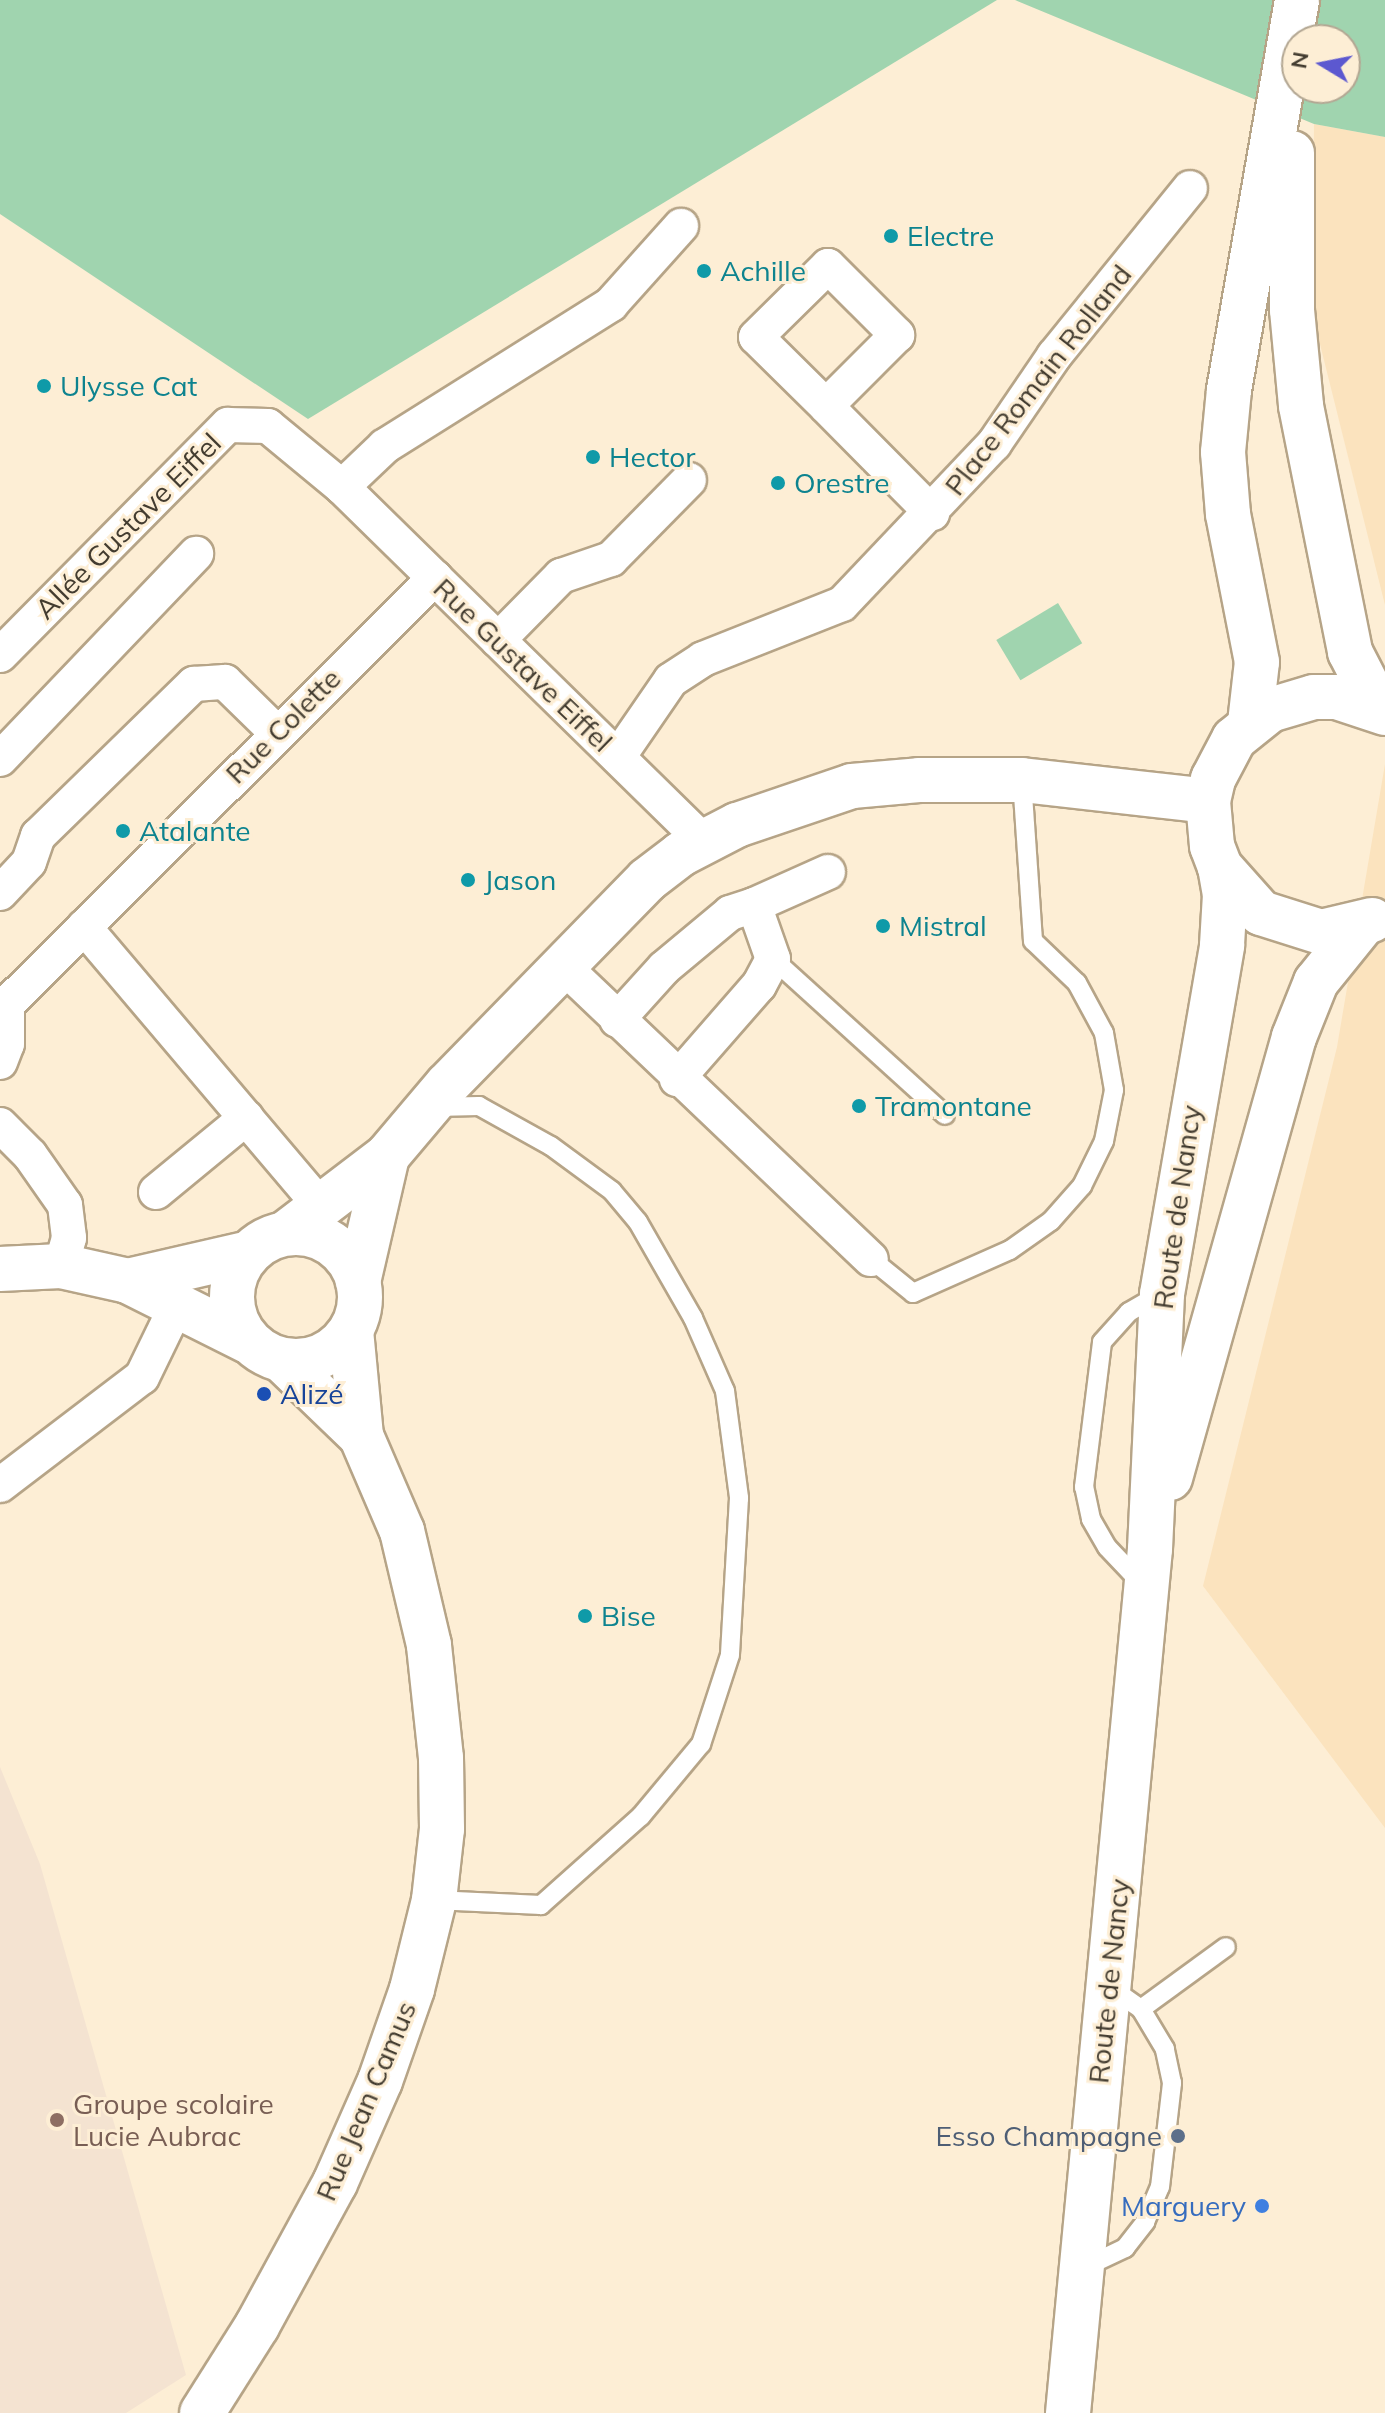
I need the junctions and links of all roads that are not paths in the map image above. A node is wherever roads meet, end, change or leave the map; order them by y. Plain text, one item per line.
1 (1297, 0) edge
2 (1295, 24) edge
3 (1282, 104) edge
4 (1293, 104) edge
5 (1190, 188) dead end
6 (681, 226) dead end
7 (826, 406) dead end
8 (689, 480) dead end
9 (342, 487) junction
10 (932, 513) junction
11 (196, 554) dead end
12 (435, 578) junction
13 (498, 640) junction
14 (0, 655) edge
15 (1383, 712) edge
16 (1250, 723) junction
17 (276, 732) junction
18 (618, 757) junction
19 (0, 759) edge
20 (1022, 780) junction
21 (1208, 801) junction
22 (704, 842) junction
23 (1220, 867) junction
24 (828, 872) dead end
25 (0, 893) edge
26 (754, 905) junction
27 (1374, 920) edge
28 (84, 927) junction
29 (773, 959) junction
30 (563, 966) junction
31 (3, 1000) edge
32 (617, 1020) junction
33 (0, 1062) edge
34 (677, 1079) junction
35 (431, 1107) junction
36 (945, 1115) dead end
37 (246, 1118) junction
38 (0, 1125) edge
39 (387, 1156) junction
40 (156, 1192) dead end
41 (321, 1206) junction
42 (267, 1243) junction
43 (871, 1259) joint
44 (61, 1266) junction
45 (0, 1269) edge
46 (128, 1281) junction
47 (358, 1282) junction
48 (1162, 1294) junction
49 (177, 1305) junction
50 (351, 1330) junction
51 (265, 1351) junction
52 (361, 1436) junction
53 (0, 1485) edge
54 (1148, 1569) junction
55 (434, 1900) junction
56 (1226, 1947) dead end
57 (1124, 1998) junction
58 (1081, 2269) junction
59 (202, 2413) edge
60 (1068, 2413) edge

1 - 2 main road
3 - 16 main road
4 - 15 main road
5 - 10 street, Place Romain Rolland
6 - 9 street
7 - 10 street
8 - 13 street
9 - 12 street, Rue Gustave Eiffel
9 - 14 street, Allée Gustave Eiffel
10 - 18 street, Place Romain Rolland
11 - 19 street
12 - 13 street, Rue Gustave Eiffel
12 - 17 street, Rue Colette
13 - 18 street, Rue Gustave Eiffel
15 - 16 main road
16 - 21 main road
17 - 25 street
17 - 28 street, Rue Colette
18 - 22 street, Rue Gustave Eiffel
20 - 21 main road
20 - 22 main road
20 - 43 lane
21 - 23 main road, Route de Nancy
22 - 30 main road
23 - 27 main road
23 - 48 main road, Route de Nancy
24 - 26 street
26 - 29 street
26 - 32 street
27 - 54 main road, Route de Nancy
28 - 31 street, Rue Colette
28 - 37 street
29 - 34 street
29 - 36 lane
30 - 32 street
30 - 35 main road
31 - 33 street, Rue Colette
32 - 34 street
34 - 43 street
35 - 39 main road
35 - 55 lane
37 - 40 street
37 - 41 street
38 - 44 street
39 - 41 main road
39 - 47 main road
41 - 42 main road
42 - 46 main road
42 - 47 main road
42 - 51 main road
44 - 45 main road
44 - 46 main road
46 - 49 main road
47 - 50 main road
48 - 54 main road, Route de Nancy
48 - 54 lane
49 - 51 main road
49 - 53 street
50 - 51 main road
50 - 52 main road, Rue Jean Camus
51 - 52 main road, Rue Jean Camus
52 - 55 main road, Rue Jean Camus
54 - 57 main road, Route de Nancy
55 - 59 main road, Rue Jean Camus
56 - 57 lane
57 - 58 main road, Route de Nancy
57 - 58 lane
58 - 60 main road, Route de Nancy

